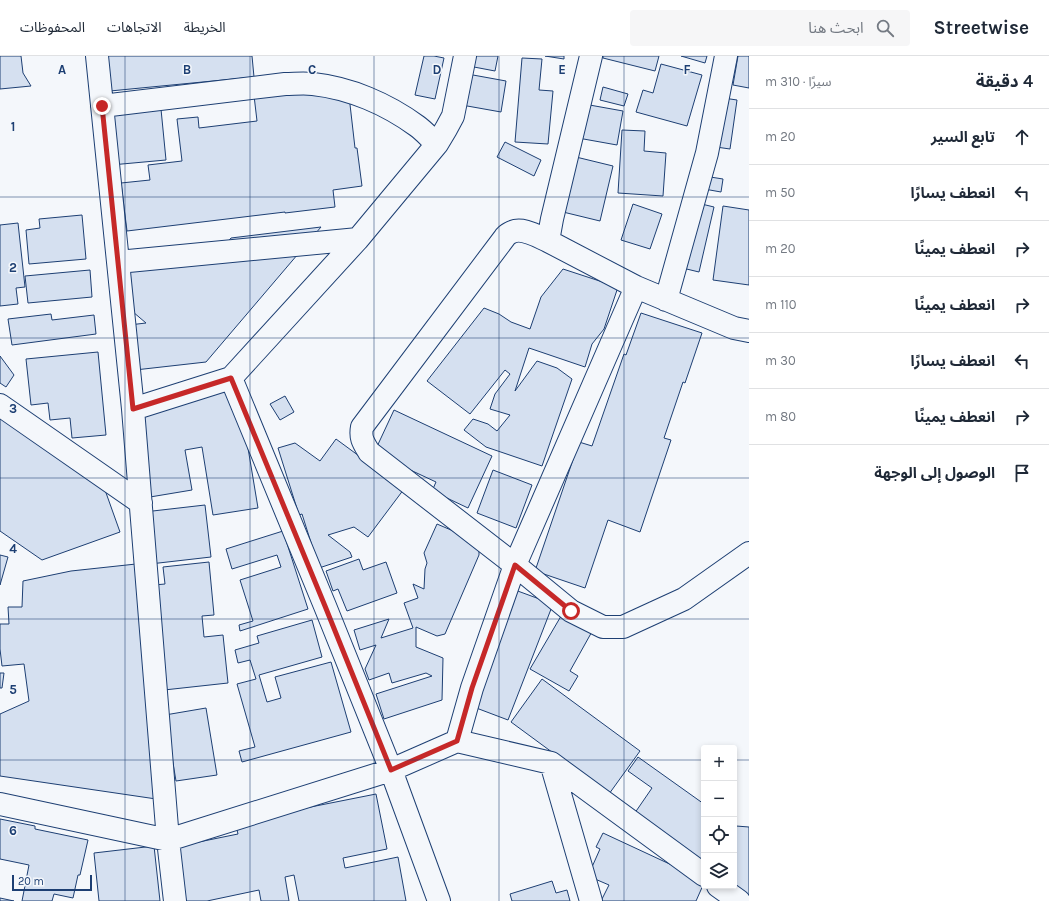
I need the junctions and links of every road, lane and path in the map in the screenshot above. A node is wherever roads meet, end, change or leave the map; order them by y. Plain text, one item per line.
1 (97, 56) edge
2 (465, 56) edge
3 (591, 56) edge
4 (726, 56) edge
5 (102, 106) junction
6 (437, 144) junction
7 (358, 239) junction
8 (548, 240) junction
9 (118, 262) junction
10 (636, 287) junction
11 (666, 300) junction
12 (749, 331) edge
13 (231, 378) junction
14 (0, 405) edge
15 (133, 409) junction
16 (141, 503) junction
17 (749, 553) edge
18 (515, 565) junction
19 (457, 741) junction
20 (551, 763) junction
21 (391, 770) junction
22 (0, 804) edge
23 (168, 840) junction
24 (701, 874) edge
25 (722, 889) edge
26 (175, 901) edge
27 (439, 901) edge
28 (591, 901) edge
29 (739, 901) edge

1 - 5 street
2 - 6 street
3 - 8 street
4 - 11 street
5 - 6 street
5 - 9 street
6 - 7 street
7 - 9 street
7 - 13 street
8 - 10 street
8 - 18 street
9 - 15 street
10 - 11 street
10 - 18 street
11 - 12 street
13 - 15 street
13 - 21 street
14 - 16 street
15 - 16 street
16 - 23 street
17 - 18 street
18 - 19 street
19 - 20 street
19 - 21 street
20 - 24 street
20 - 28 street
21 - 23 street
21 - 27 street
22 - 23 street
23 - 26 street
25 - 29 street

